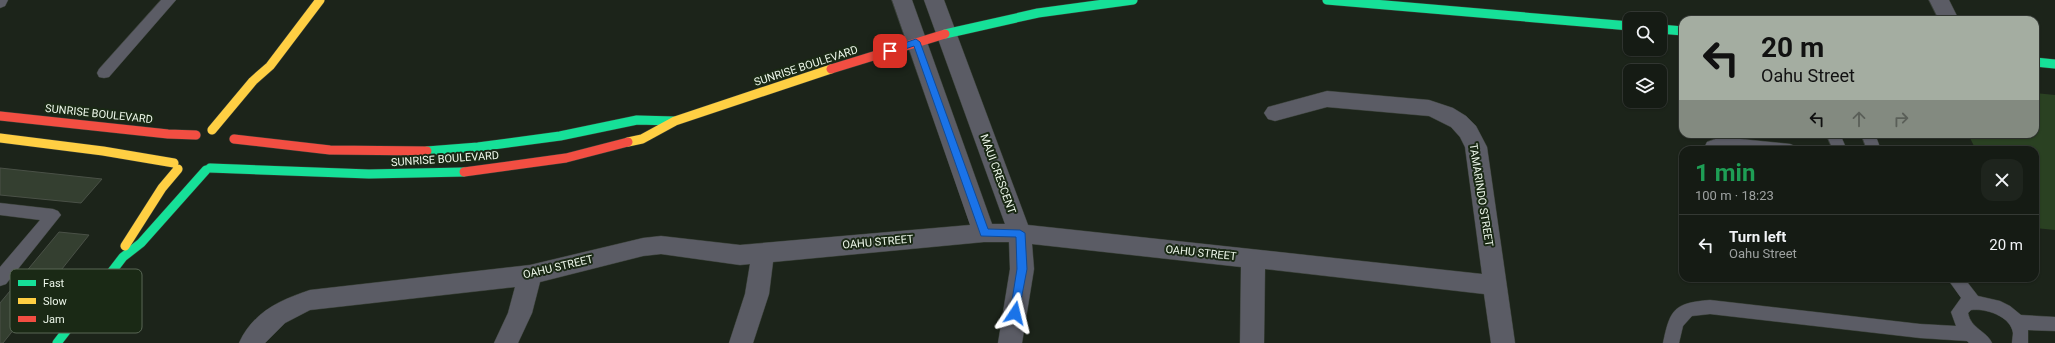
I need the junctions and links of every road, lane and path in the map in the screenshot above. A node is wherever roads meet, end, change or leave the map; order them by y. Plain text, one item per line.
1 (1, 0) edge
2 (169, 0) edge
3 (320, 0) edge
4 (902, 0) edge
5 (934, 0) edge
6 (1133, 0) edge
7 (1327, 0) edge
8 (1938, 0) edge
9 (0, 3) edge
10 (1947, 16) edge
11 (1623, 25) edge
12 (1667, 30) edge
13 (1679, 31) edge
14 (947, 34) junction
15 (916, 42) junction
16 (2039, 62) edge
17 (2055, 64) edge
18 (270, 66) junction
19 (104, 73) dead end
20 (260, 88) dead end
21 (1275, 113) dead end
22 (0, 116) edge
23 (675, 121) junction
24 (212, 130) junction
25 (230, 133) junction
26 (196, 135) junction
27 (0, 138) edge
28 (184, 143) dead end
29 (1712, 146) edge
30 (1753, 146) edge
31 (233, 150) dead end
32 (226, 158) dead end
33 (181, 166) junction
34 (208, 169) junction
35 (0, 209) edge
36 (984, 233) junction
37 (1020, 233) junction
38 (763, 252) junction
39 (122, 257) junction
40 (1253, 259) junction
41 (113, 269) edge
42 (530, 275) junction
43 (0, 279) edge
44 (1958, 282) edge
45 (1494, 285) junction
46 (1973, 301) junction
47 (2016, 322) junction
48 (2055, 324) edge
49 (64, 333) edge
50 (1970, 334) junction
51 (56, 343) edge
52 (251, 343) edge
53 (506, 343) edge
54 (741, 343) edge
55 (1010, 343) edge
56 (1252, 343) edge
57 (1503, 343) edge
58 (1671, 343) edge
59 (1984, 343) edge
60 (2020, 343) edge

1 - 9 lane
2 - 19 lane
3 - 18 street
4 - 15 street
5 - 14 street, MAUI CRESCENT
6 - 14 street, SUNRISE BOULEVARD
7 - 11 street
8 - 10 street
12 - 13 street
14 - 15 street, SUNRISE BOULEVARD
14 - 37 street, MAUI CRESCENT
15 - 23 street, SUNRISE BOULEVARD
15 - 36 street
16 - 17 street
18 - 20 street
18 - 24 street
21 - 45 street, TAMARINDO STREET
22 - 26 street, SUNRISE BOULEVARD
23 - 25 street, SUNRISE BOULEVARD
23 - 34 street, SUNRISE BOULEVARD
24 - 25 street, SUNRISE BOULEVARD
24 - 26 street, SUNRISE BOULEVARD
25 - 31 street
26 - 28 street
27 - 33 street
29 - 30 lane
32 - 34 street
33 - 34 street
33 - 39 street
34 - 39 street
35 - 43 lane
36 - 37 street, OAHU STREET
36 - 38 street, OAHU STREET
37 - 40 street, OAHU STREET
37 - 55 street, MAUI CRESCENT
38 - 42 street, OAHU STREET
38 - 54 street
39 - 41 street
40 - 45 street, OAHU STREET
40 - 56 street
42 - 52 street, OAHU STREET
42 - 53 street
44 - 46 lane
45 - 57 street, TAMARINDO STREET
46 - 47 lane
46 - 50 lane
47 - 48 lane
47 - 60 lane
49 - 51 street
50 - 58 lane
50 - 59 lane

